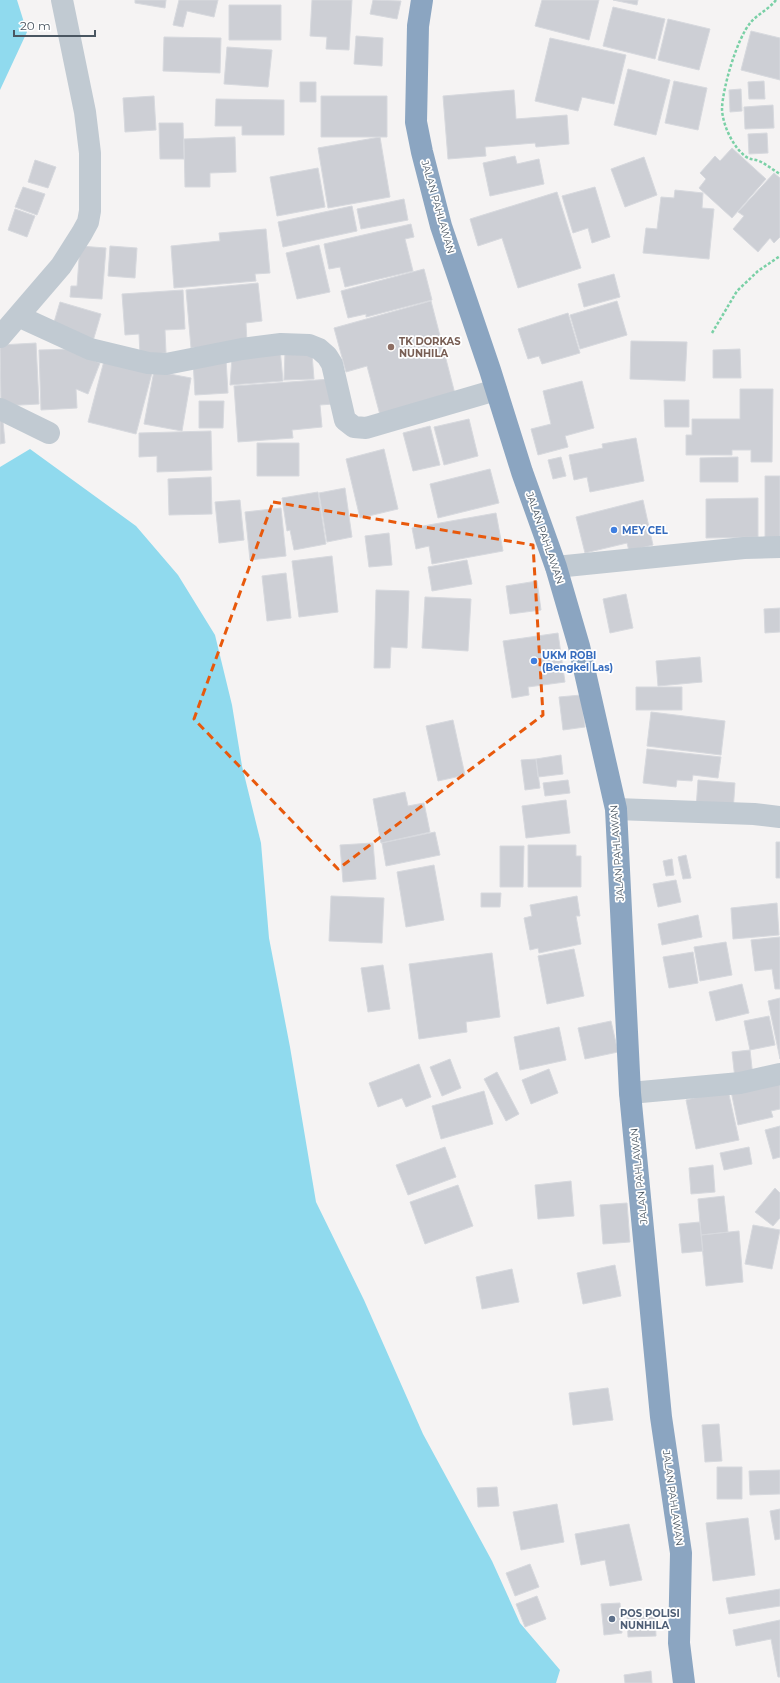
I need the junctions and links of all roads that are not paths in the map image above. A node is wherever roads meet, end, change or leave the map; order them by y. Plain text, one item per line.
1 (62, 0) edge
2 (422, 0) edge
3 (18, 316) junction
4 (0, 337) edge
5 (496, 390) junction
6 (0, 409) edge
7 (49, 433) dead end
8 (780, 547) edge
9 (556, 567) junction
10 (616, 809) junction
11 (780, 817) edge
12 (780, 1074) edge
13 (630, 1093) junction
14 (684, 1683) edge

1 - 3 street
2 - 5 highway, JALAN PAHLAWAN
3 - 4 street
3 - 5 street
5 - 9 highway, JALAN PAHLAWAN
6 - 7 street
8 - 9 street
9 - 10 highway, JALAN PAHLAWAN
10 - 11 street
10 - 13 highway, JALAN PAHLAWAN
12 - 13 street
13 - 14 highway, JALAN PAHLAWAN

